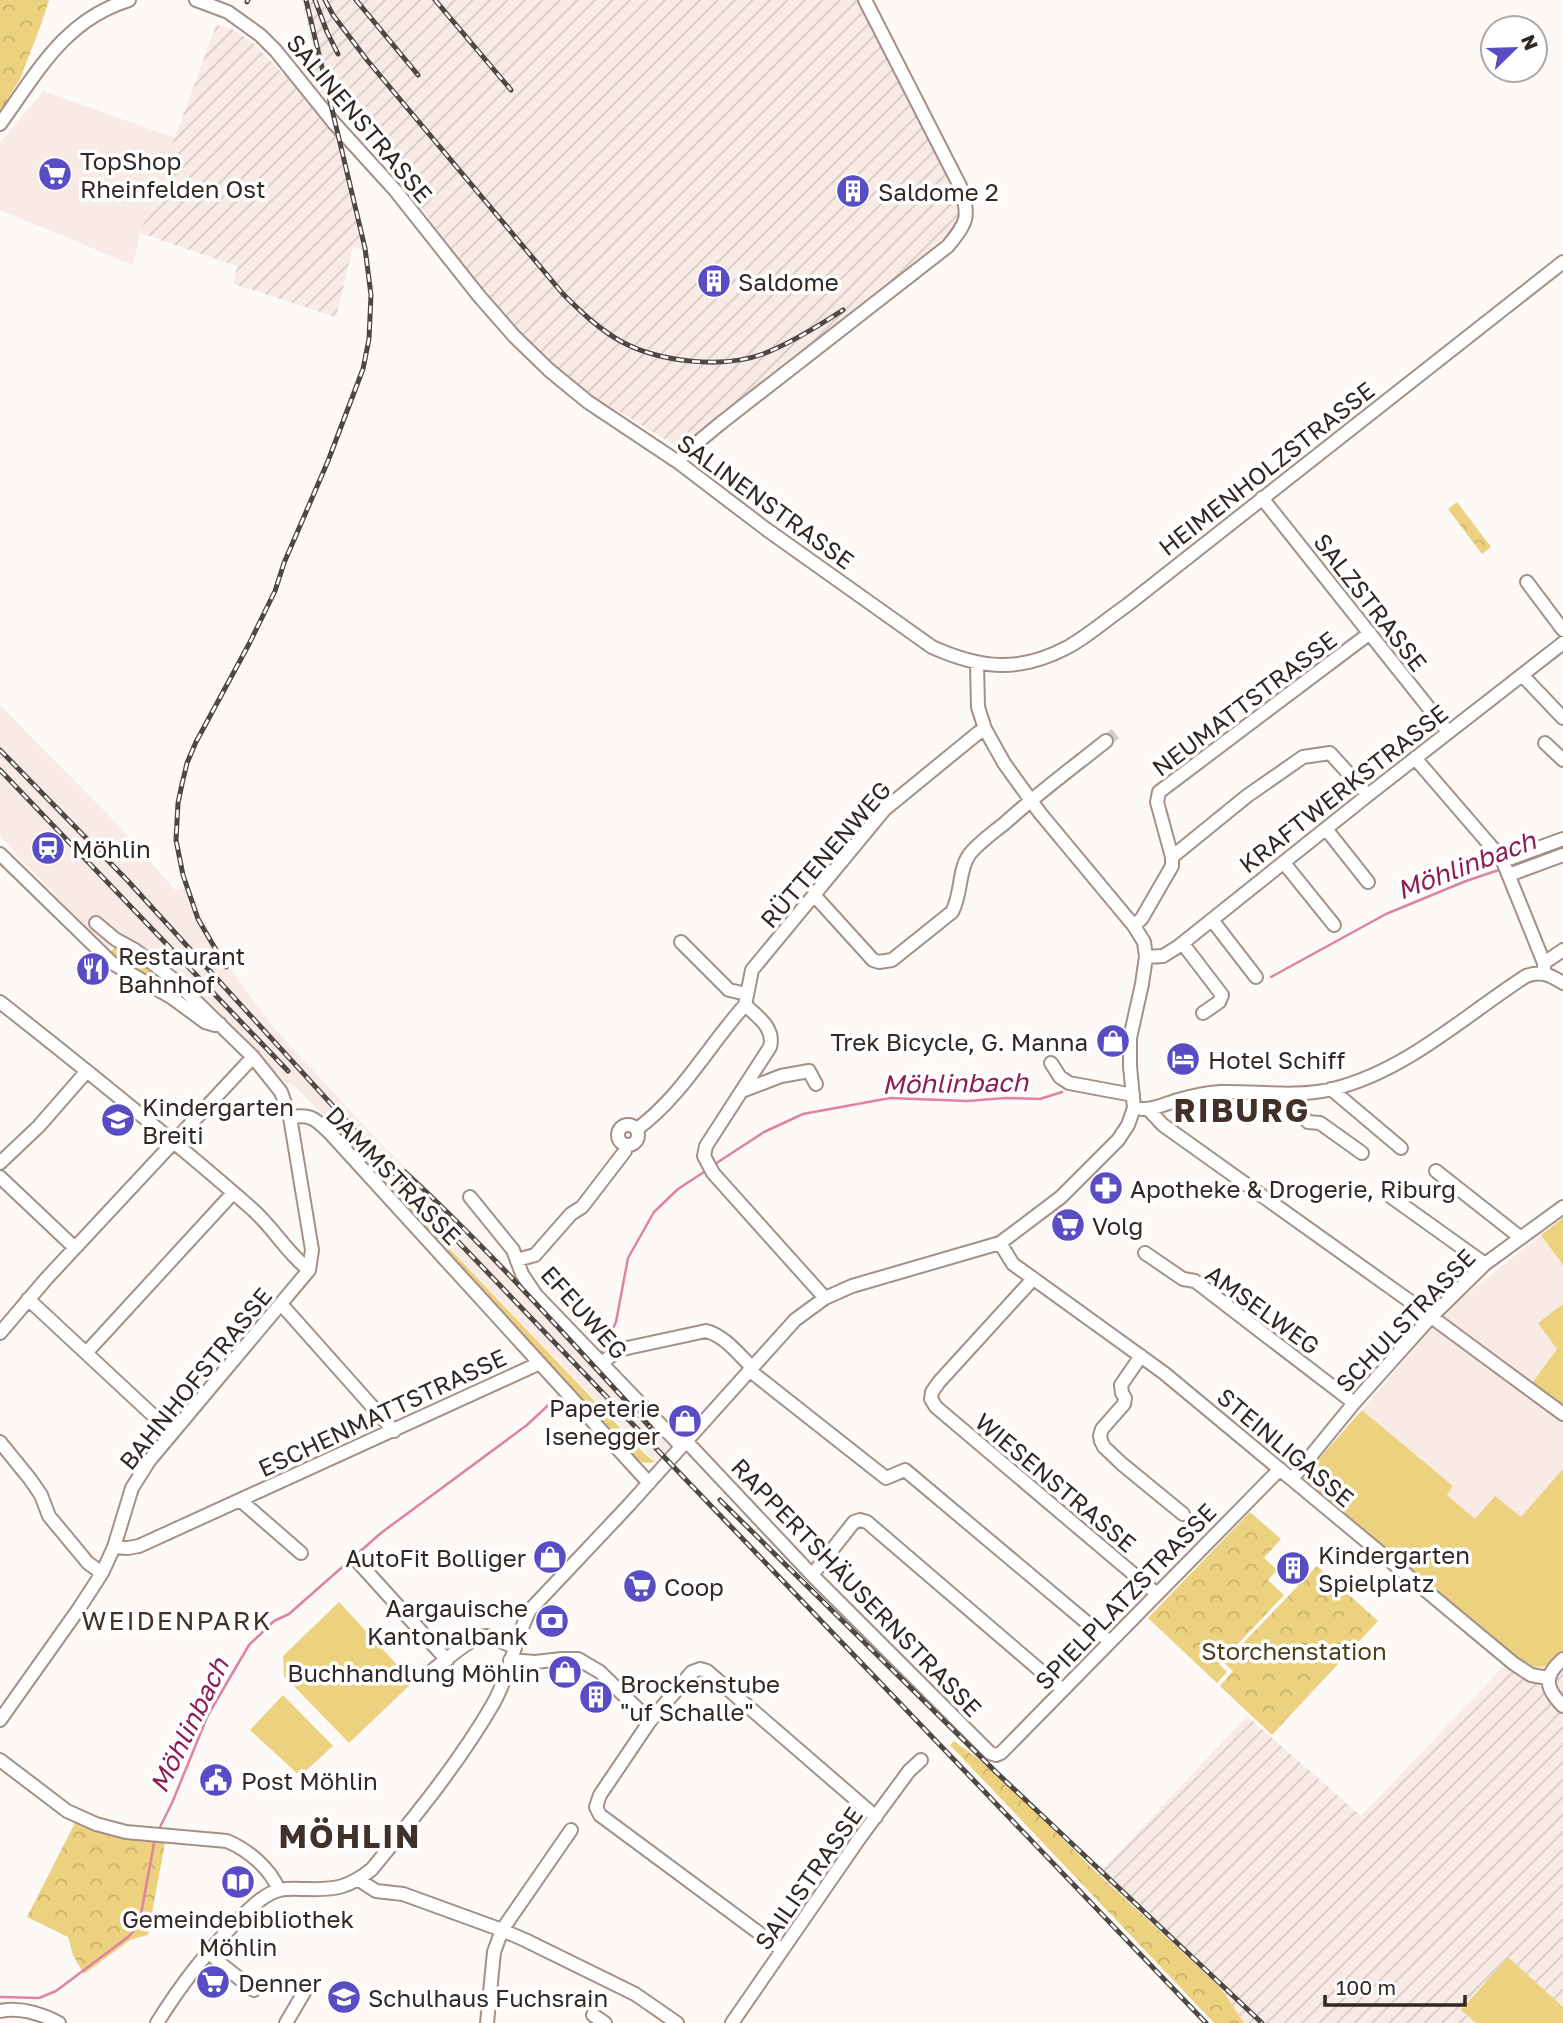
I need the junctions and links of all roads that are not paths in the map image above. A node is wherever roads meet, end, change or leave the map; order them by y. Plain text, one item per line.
1 (129, 0) edge
2 (196, 0) edge
3 (865, 0) edge
4 (0, 124) edge
5 (1563, 262) edge
6 (678, 463) junction
7 (1262, 498) junction
8 (1527, 582) dead end
9 (1563, 630) edge
10 (1370, 633) junction
11 (1563, 643) edge
12 (977, 664) junction
13 (1522, 675) junction
14 (1563, 718) edge
15 (985, 729) junction
16 (1448, 732) junction
17 (1106, 741) tunnel mouth
18 (1545, 743) dead end
19 (1415, 758) junction
20 (1563, 760) edge
21 (1368, 795) junction
22 (1031, 800) junction
23 (1326, 829) junction
24 (1563, 839) edge
25 (0, 855) edge
26 (1563, 855) edge
27 (1172, 857) junction
28 (1502, 859) junction
29 (1283, 863) junction
30 (1508, 875) junction
31 (1368, 882) dead end
32 (814, 895) junction
33 (1212, 920) junction
34 (96, 923) dead end
35 (1334, 925) dead end
36 (1134, 926) junction
37 (681, 942) dead end
38 (1183, 944) junction
39 (1563, 950) edge
40 (1146, 957) junction
41 (1544, 968) junction
42 (1256, 977) dead end
43 (1563, 982) edge
44 (746, 1000) junction
45 (0, 1002) edge
46 (1203, 1013) dead end
47 (220, 1024) junction
48 (253, 1057) junction
49 (1051, 1063) dead end
50 (87, 1071) junction
51 (816, 1084) dead end
52 (1331, 1089) junction
53 (742, 1091) junction
54 (1281, 1094) junction
55 (1133, 1102) junction
56 (1148, 1109) junction
57 (290, 1117) junction
58 (174, 1142) junction
59 (1401, 1148) dead end
60 (1362, 1153) dead end
61 (0, 1163) edge
62 (1436, 1171) dead end
63 (0, 1177) edge
64 (233, 1193) junction
65 (1390, 1196) dead end
66 (470, 1197) dead end
67 (1563, 1208) edge
68 (1521, 1238) junction
69 (1000, 1243) junction
70 (75, 1248) junction
71 (1144, 1253) dead end
72 (517, 1260) junction
73 (1485, 1264) junction
74 (309, 1270) junction
75 (1033, 1279) junction
76 (825, 1298) junction
77 (28, 1299) junction
78 (281, 1304) junction
79 (1431, 1317) junction
80 (0, 1333) edge
81 (86, 1353) junction
82 (1141, 1356) junction
83 (598, 1358) junction
84 (540, 1363) junction
85 (750, 1369) junction
86 (1354, 1403) junction
87 (1563, 1414) edge
88 (394, 1431) junction
89 (172, 1433) junction
90 (0, 1442) edge
91 (684, 1443) junction
92 (1280, 1469) junction
93 (1292, 1479) junction
94 (649, 1483) junction
95 (240, 1500) junction
96 (1183, 1514) dead end
97 (114, 1547) junction
98 (301, 1553) dead end
99 (359, 1563) dead end
100 (102, 1573) junction
101 (812, 1575) junction
102 (1157, 1594) junction
103 (1110, 1642) junction
104 (512, 1653) junction
105 (1563, 1659) edge
106 (447, 1660) junction
107 (435, 1670) dead end
108 (1548, 1678) junction
109 (1063, 1690) junction
110 (1563, 1706) edge
111 (0, 1720) edge
112 (650, 1721) junction
113 (1001, 1753) joint
114 (0, 1760) edge
115 (921, 1760) dead end
116 (876, 1818) junction
117 (572, 1830) dead end
118 (359, 1880) junction
119 (279, 1890) junction
120 (502, 1930) junction
121 (782, 1950) junction
122 (208, 1951) junction
123 (306, 1989) dead end
124 (254, 1990) dead end
125 (0, 2011) edge
126 (593, 2015) dead end
127 (59, 2023) edge
128 (157, 2023) edge
129 (286, 2023) edge
130 (486, 2023) edge
131 (605, 2023) edge
132 (677, 2023) edge
133 (732, 2023) edge

1 - 4 street
2 - 6 street, SALINENSTRASSE
3 - 6 street
5 - 7 street, HEIMENHOLZSTRASSE
6 - 12 street, SALINENSTRASSE
7 - 10 street, SALZSTRASSE
7 - 12 street, HEIMENHOLZSTRASSE
8 - 9 street
10 - 16 street, SALZSTRASSE
10 - 27 street, NEUMATTSTRASSE
11 - 13 street, KRAFTWERKSTRASSE
12 - 15 street
13 - 14 street
13 - 16 street, KRAFTWERKSTRASSE
15 - 22 street
15 - 32 street, RÜTTENENWEG
16 - 19 street, KRAFTWERKSTRASSE
17 - 22 street
18 - 20 street
19 - 21 street, KRAFTWERKSTRASSE
19 - 28 street
21 - 23 street, KRAFTWERKSTRASSE
21 - 27 street
22 - 32 street
22 - 36 street
23 - 29 street, KRAFTWERKSTRASSE
23 - 31 street
24 - 28 street
25 - 47 street
26 - 30 street
27 - 36 street
28 - 30 street
29 - 33 street, KRAFTWERKSTRASSE
29 - 35 street
30 - 41 street
32 - 44 street, RÜTTENENWEG
33 - 38 street, KRAFTWERKSTRASSE
33 - 42 street
34 - 47 street, DAMMSTRASSE
36 - 40 street
37 - 44 street
38 - 40 street, KRAFTWERKSTRASSE
38 - 46 street
39 - 41 street
40 - 55 street
41 - 43 street
41 - 52 street
44 - 53 street
44 - 72 street, RÜTTENENWEG
45 - 50 street
47 - 48 street, DAMMSTRASSE
48 - 57 street, DAMMSTRASSE
48 - 58 street
49 - 55 street
50 - 58 street
50 - 61 street
51 - 53 street
52 - 54 street
52 - 59 street
53 - 76 street
54 - 56 street
54 - 60 street
55 - 56 street
55 - 69 street
56 - 79 street
57 - 74 street
57 - 84 street, DAMMSTRASSE
58 - 64 street
58 - 70 street
62 - 68 street
63 - 70 street
64 - 74 street
64 - 81 street
65 - 73 street
66 - 72 street, EFEUWEG
67 - 68 street, SCHULSTRASSE
68 - 73 street, SCHULSTRASSE
69 - 75 street, STEINLIGASSE
69 - 76 street
70 - 77 street
71 - 86 street, AMSELWEG
72 - 83 street, EFEUWEG
73 - 79 street, SCHULSTRASSE
74 - 78 street, BAHNHOFSTRASSE
75 - 82 street, STEINLIGASSE
75 - 102 street, WIESENSTRASSE
76 - 85 street
77 - 80 street
77 - 81 street
78 - 88 street
78 - 89 street, BAHNHOFSTRASSE
79 - 86 street, SCHULSTRASSE
79 - 87 street
81 - 89 street
82 - 92 street, STEINLIGASSE
82 - 96 street
83 - 85 street
83 - 91 street, EFEUWEG
84 - 88 street, ESCHENMATTSTRASSE
84 - 94 street, DAMMSTRASSE
85 - 91 street
85 - 103 street
86 - 93 street, SCHULSTRASSE
88 - 95 street, ESCHENMATTSTRASSE
89 - 97 street, BAHNHOFSTRASSE
90 - 100 street
91 - 94 street
91 - 101 street, RAPPERTSHÄUSERNSTRASSE
92 - 93 street, STEINLIGASSE
92 - 102 street, SPIELPLATZSTRASSE
93 - 108 street, STEINLIGASSE
94 - 104 street
95 - 97 street, ESCHENMATTSTRASSE
95 - 98 street, ESCHENMATTSTRASSE
97 - 100 street, BAHNHOFSTRASSE
99 - 106 street
100 - 111 street, BAHNHOFSTRASSE
101 - 109 street
101 - 113 street, RAPPERTSHÄUSERNSTRASSE
102 - 103 street, SPIELPLATZSTRASSE
103 - 109 street, SPIELPLATZSTRASSE
104 - 106 street
104 - 112 street
104 - 118 street
105 - 108 street
106 - 107 street
108 - 110 street
109 - 113 street, SPIELPLATZSTRASSE
112 - 116 street
112 - 121 street
114 - 119 street
115 - 116 street, SAILISTRASSE
116 - 121 street, SAILISTRASSE
117 - 120 street
118 - 119 street
118 - 120 street
119 - 122 street
120 - 130 street
120 - 132 street
121 - 133 street, SAILISTRASSE
122 - 124 street
122 - 128 street
123 - 129 street
125 - 127 street
126 - 131 street

